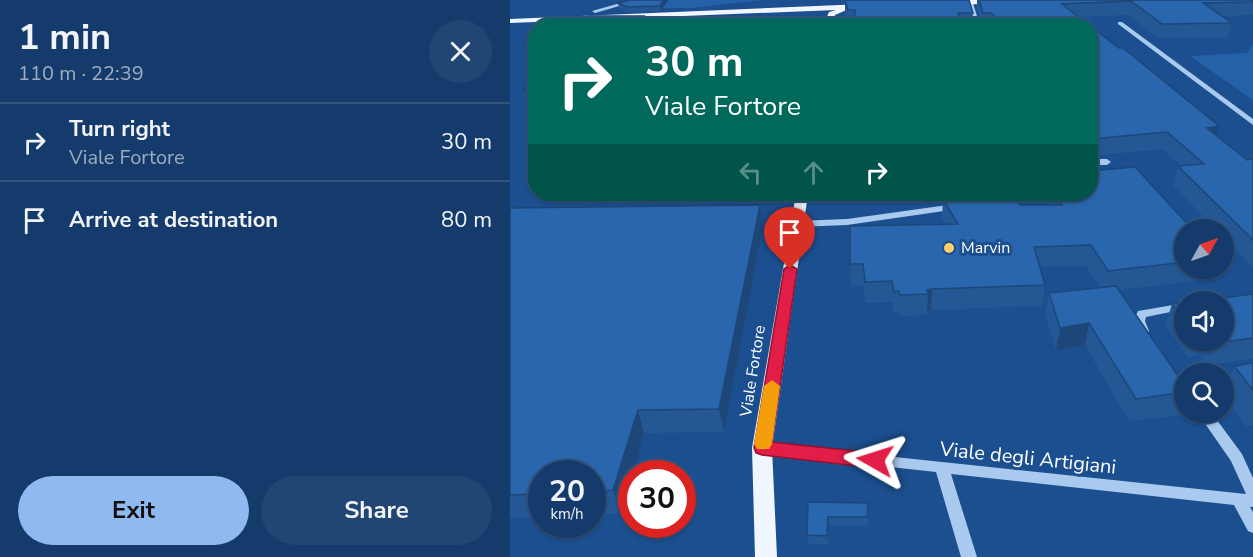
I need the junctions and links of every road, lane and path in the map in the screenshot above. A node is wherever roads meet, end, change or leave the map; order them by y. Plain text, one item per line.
1 (637, 0) edge
2 (772, 0) edge
3 (1030, 0) edge
4 (1037, 0) edge
5 (596, 3) dead end
6 (970, 3) junction
7 (937, 4) edge
8 (871, 6) edge
9 (831, 7) edge
10 (813, 8) edge
11 (702, 9) junction
12 (594, 14) junction
13 (510, 16) edge
14 (546, 18) edge
15 (975, 18) edge
16 (528, 20) edge
17 (510, 21) edge
18 (1120, 22) dead end
19 (1235, 109) junction
20 (1253, 110) edge
21 (1253, 123) edge
22 (1098, 162) edge
23 (1107, 162) dead end
24 (801, 201) edge
25 (971, 204) edge
26 (797, 224) junction
27 (1174, 307) edge
28 (1150, 342) edge
29 (1211, 423) edge
30 (762, 448) junction
31 (942, 468) junction
32 (1253, 494) edge
33 (1246, 501) edge
34 (1253, 526) edge
35 (766, 557) edge
36 (969, 557) edge

1 - 12 street
2 - 11 main road
3 - 4 main road
3 - 6 main road
5 - 12 street
6 - 7 main road
6 - 15 street
8 - 9 main road
9 - 10 main road
10 - 11 main road
10 - 12 main road
11 - 12 main road
12 - 13 main road
12 - 14 main road
16 - 17 main road
18 - 19 street
19 - 20 street
19 - 21 street
22 - 23 street
24 - 26 main road, Viale Fortore
25 - 26 street
26 - 30 main road, Viale Fortore
27 - 28 street
29 - 32 street
30 - 31 street, Viale degli Artigiani
30 - 35 main road, Viale Fortore
31 - 33 street, Viale degli Artigiani
31 - 36 street
33 - 34 street

